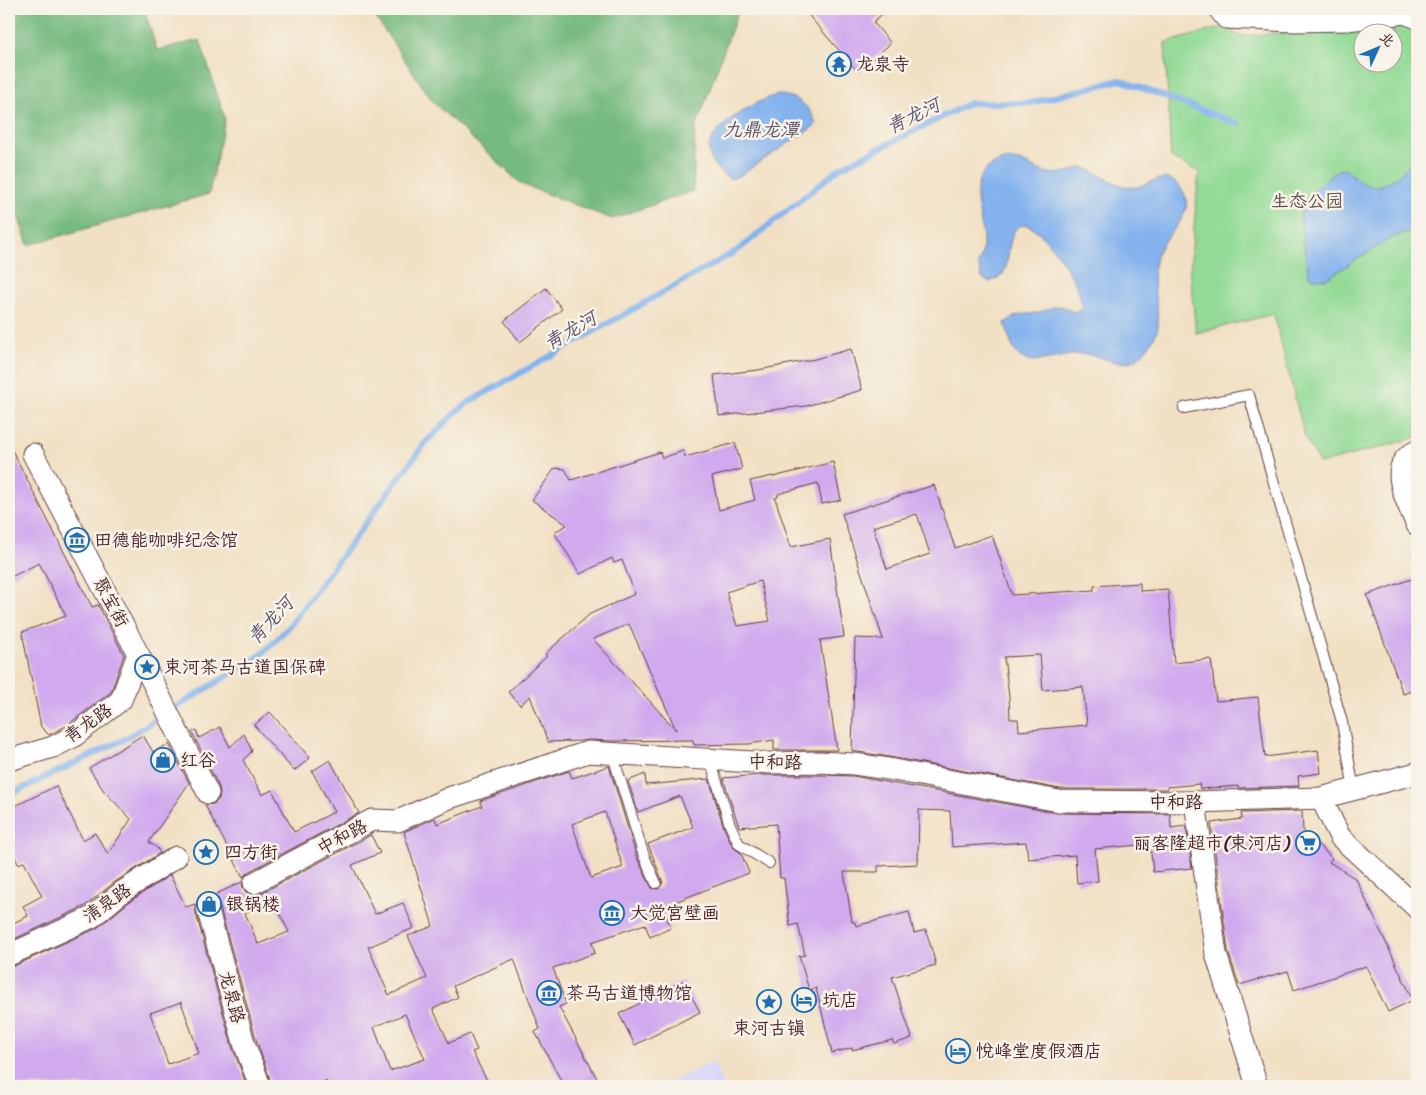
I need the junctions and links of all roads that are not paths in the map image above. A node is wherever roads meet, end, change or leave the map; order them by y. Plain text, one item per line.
1 (1220, 9) edge
2 (1417, 18) edge
3 (1184, 408) dead end
4 (1417, 451) edge
5 (33, 454) dead end
6 (1417, 525) edge
7 (142, 662) junction
8 (612, 753) junction
9 (710, 759) junction
10 (9, 760) edge
11 (1417, 773) edge
12 (1354, 790) junction
13 (208, 793) dead end
14 (1321, 798) junction
15 (1195, 802) junction
16 (176, 857) dead end
17 (769, 863) dead end
18 (254, 883) dead end
19 (656, 883) dead end
20 (207, 907) dead end
21 (1417, 908) edge
22 (9, 955) edge
23 (260, 1086) edge
24 (1257, 1086) edge

1 - 2 street
3 - 12 lane
4 - 6 street
5 - 7 street, 聚宝街
7 - 10 street, 青龙路
7 - 13 street, 聚宝街
8 - 9 street, 中和路
8 - 18 street, 中和路
8 - 19 lane
9 - 15 street, 中和路
9 - 17 lane
11 - 12 street, 中和路
12 - 14 street, 中和路
14 - 15 street, 中和路
14 - 21 street
15 - 24 street
16 - 22 street, 清泉路
20 - 23 street, 龙泉路

